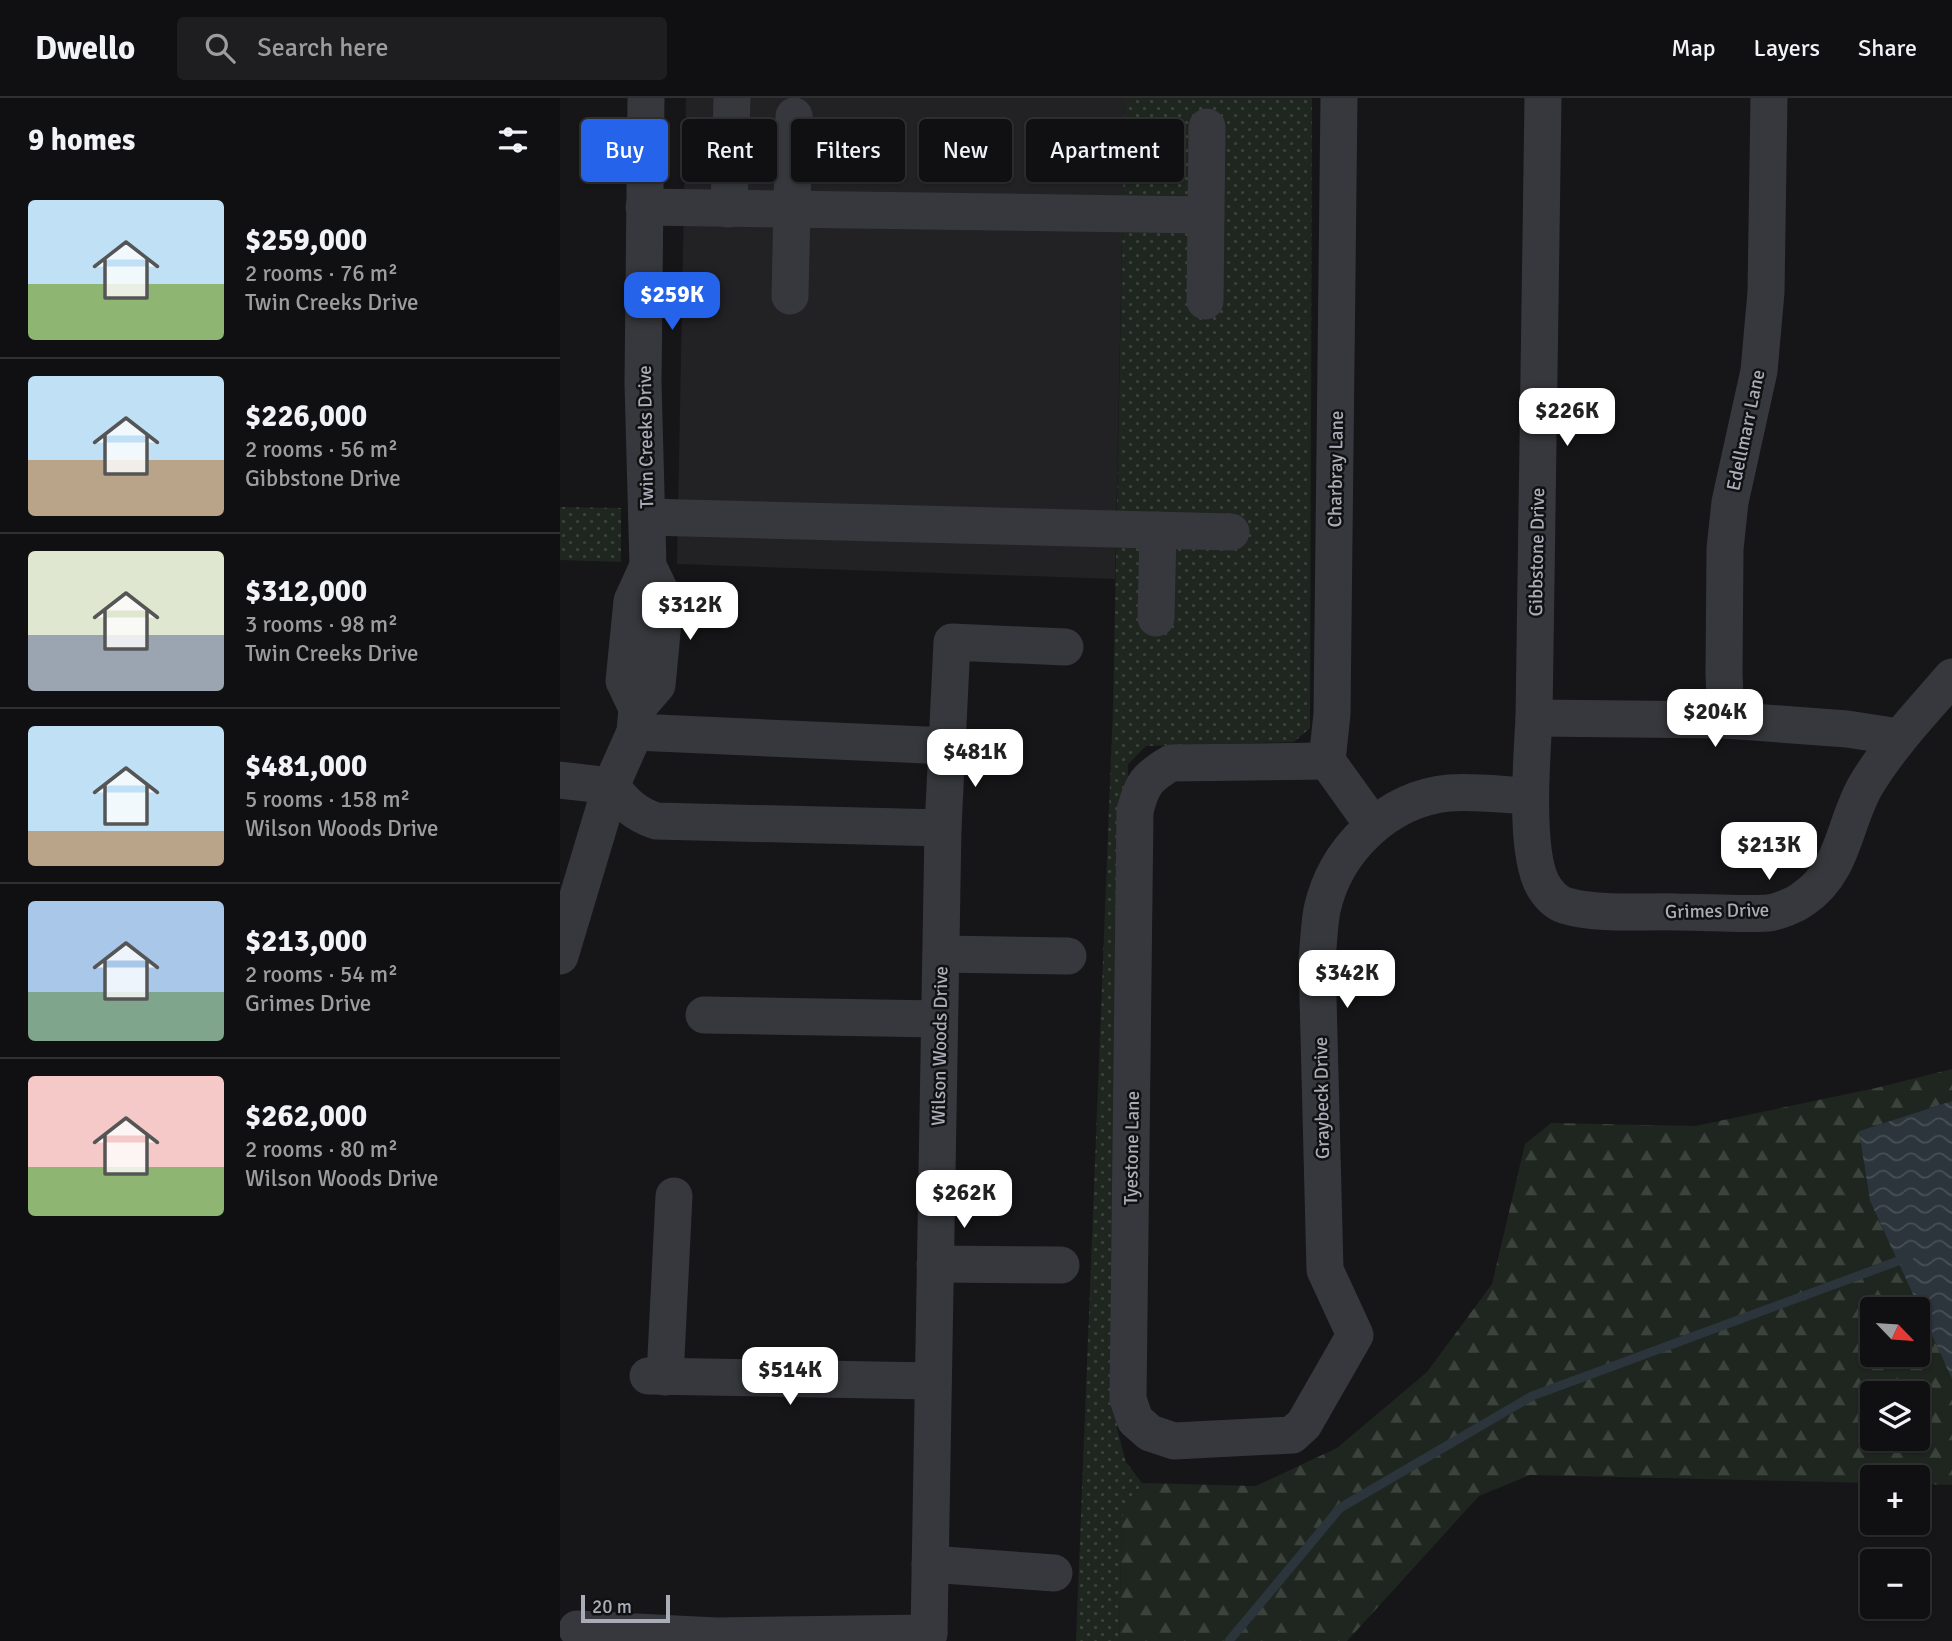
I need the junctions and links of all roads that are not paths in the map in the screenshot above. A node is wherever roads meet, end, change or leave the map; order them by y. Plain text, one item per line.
1 (646, 98) edge
2 (732, 98) edge
3 (1339, 98) edge
4 (1543, 98) edge
5 (1769, 98) edge
6 (794, 116) dead end
7 (1207, 127) dead end
8 (645, 207) junction
9 (729, 209) junction
10 (792, 209) junction
11 (1206, 215) junction
12 (790, 296) dead end
13 (1205, 301) dead end
14 (647, 517) junction
15 (1158, 530) junction
16 (1231, 532) dead end
17 (1156, 618) dead end
18 (1065, 647) dead end
19 (1952, 677) edge
20 (1534, 718) junction
21 (636, 720) junction
22 (1726, 720) junction
23 (1899, 737) junction
24 (948, 746) junction
25 (1327, 761) junction
26 (560, 780) edge
27 (611, 786) junction
28 (1530, 796) junction
29 (1373, 825) junction
30 (943, 828) junction
31 (941, 954) junction
32 (560, 956) edge
33 (1068, 956) dead end
34 (704, 1015) dead end
35 (939, 1019) junction
36 (674, 1196) dead end
37 (935, 1264) junction
38 (1061, 1265) dead end
39 (1355, 1335) joint
40 (933, 1381) junction
41 (930, 1564) junction
42 (1054, 1573) dead end
43 (577, 1629) dead end
44 (928, 1637) edge

1 - 8 street, Twin Creeks Drive
2 - 9 street
3 - 25 street, Charbray Lane
4 - 20 street, Gibbstone Drive
5 - 22 street, Edellmarr Lane
6 - 10 street
7 - 11 street
8 - 9 street
8 - 14 street, Twin Creeks Drive
9 - 10 street
10 - 11 street
10 - 12 street
11 - 13 street
14 - 15 street
14 - 21 street, Twin Creeks Drive
15 - 16 street
15 - 17 street
18 - 24 street, Wilson Woods Drive
19 - 23 street, Grimes Drive
20 - 22 street
20 - 28 street, Gibbstone Drive
21 - 24 street
21 - 27 street
22 - 23 street
23 - 28 street, Grimes Drive
24 - 30 street, Wilson Woods Drive
25 - 29 street
25 - 39 street, Tyestone Lane
26 - 27 street
27 - 30 street
27 - 32 street
28 - 29 street, Graybeck Drive
29 - 39 street, Graybeck Drive
30 - 31 street, Wilson Woods Drive
31 - 33 street
31 - 35 street, Wilson Woods Drive
34 - 35 street
35 - 37 street, Wilson Woods Drive
36 - 40 street
37 - 38 street
37 - 40 street, Wilson Woods Drive
40 - 41 street, Wilson Woods Drive
41 - 42 street
41 - 44 street, Wilson Woods Drive
43 - 44 street

